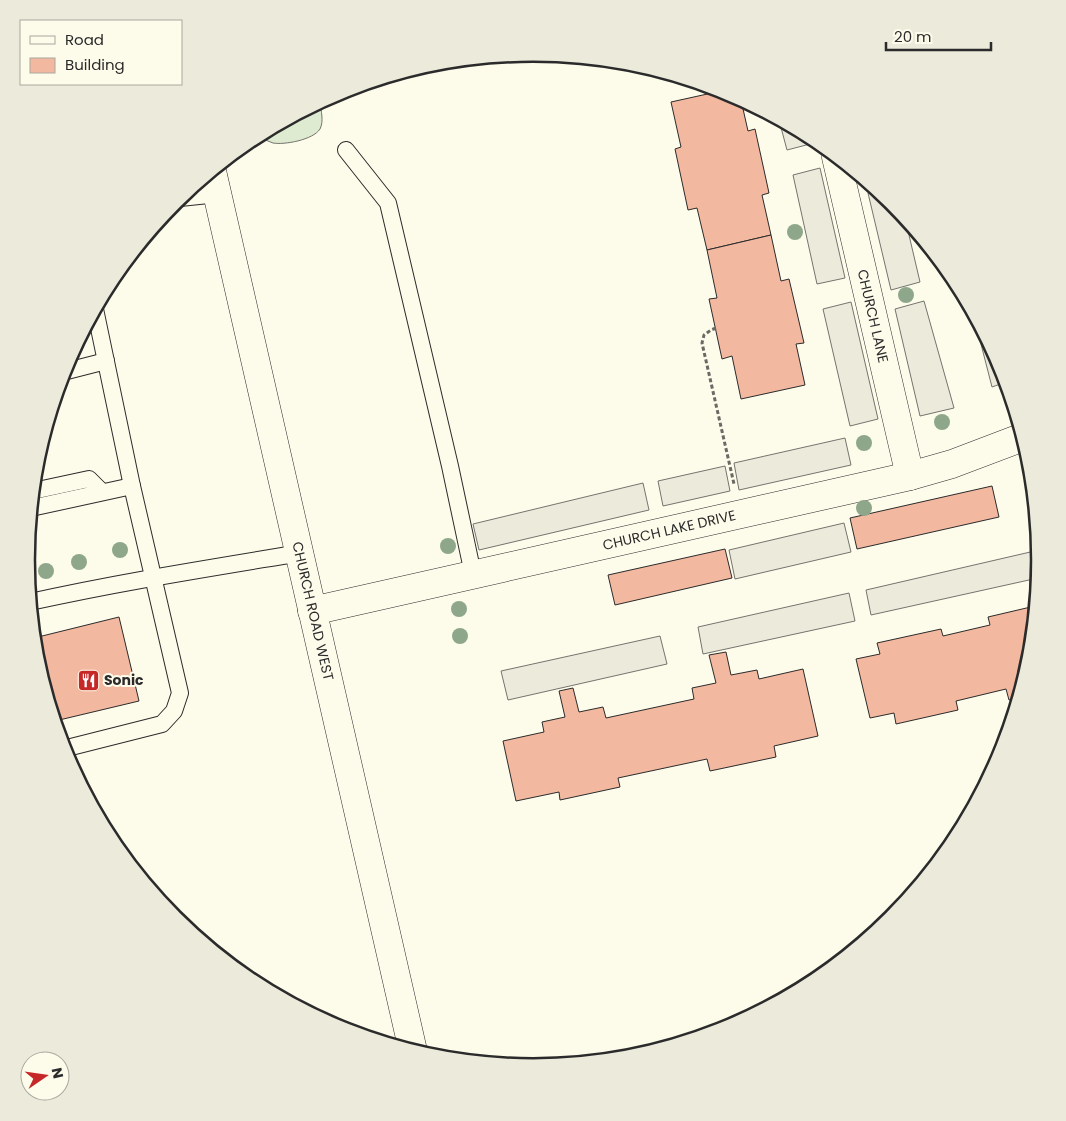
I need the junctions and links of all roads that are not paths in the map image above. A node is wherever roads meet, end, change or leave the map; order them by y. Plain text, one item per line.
1 (346, 150) dead end
2 (838, 167) edge
3 (215, 183) edge
4 (202, 188) edge
5 (97, 320) edge
6 (106, 361) junction
7 (73, 369) edge
8 (1016, 441) edge
9 (910, 476) junction
10 (132, 486) junction
11 (40, 489) edge
12 (102, 492) junction
13 (38, 506) edge
14 (300, 553) junction
15 (465, 576) junction
16 (153, 577) junction
17 (37, 601) edge
18 (312, 610) junction
19 (71, 747) edge
20 (412, 1044) edge

1 - 15 lane
2 - 9 street, CHURCH LANE
3 - 4 lane
3 - 14 street, CHURCH ROAD WEST
5 - 6 lane
6 - 7 lane
6 - 10 lane
8 - 9 street, CHURCH LAKE DRIVE
9 - 15 street, CHURCH LAKE DRIVE
10 - 12 lane
10 - 16 lane
11 - 12 lane
12 - 13 lane
14 - 16 lane
14 - 18 street, CHURCH ROAD WEST
15 - 18 street, CHURCH LAKE DRIVE
16 - 17 lane
16 - 19 lane
18 - 20 street, CHURCH ROAD WEST

